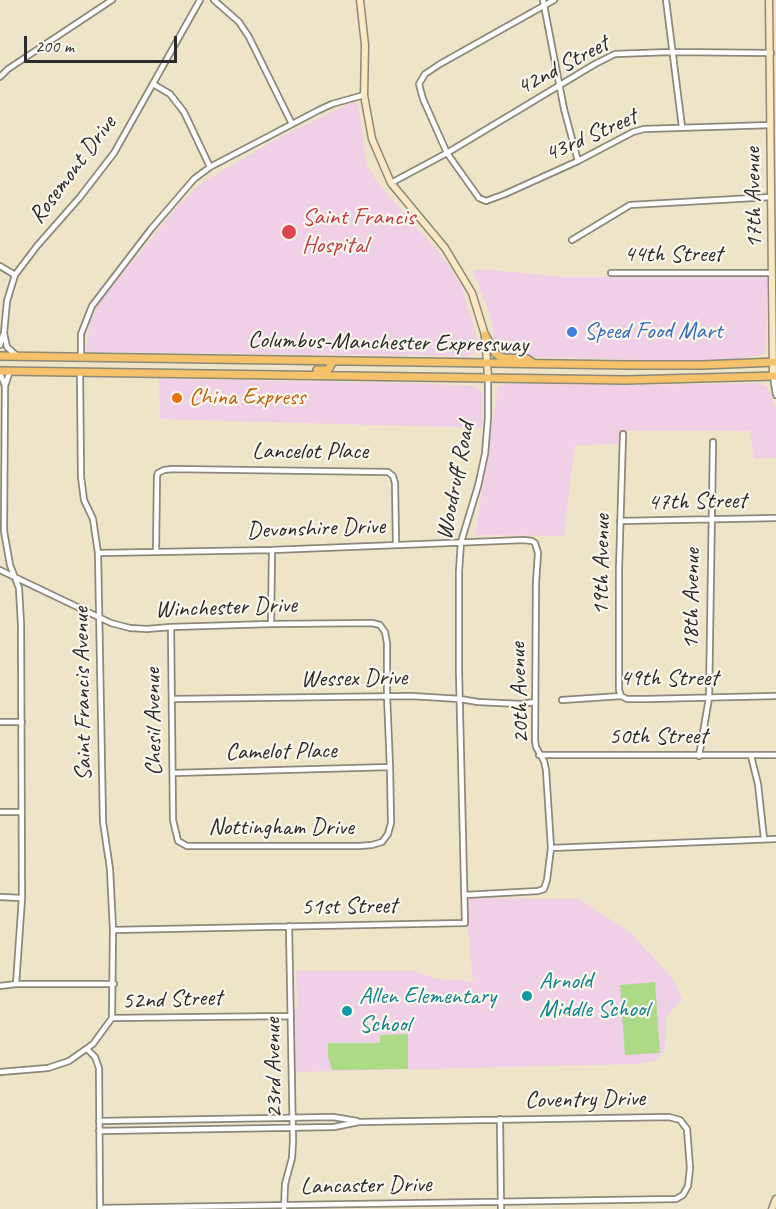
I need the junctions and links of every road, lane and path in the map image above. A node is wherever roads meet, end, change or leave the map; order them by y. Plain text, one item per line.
1 (112, 0) edge
2 (200, 0) edge
3 (214, 0) edge
4 (363, 0) edge
5 (554, 0) edge
6 (666, 0) edge
7 (770, 0) edge
8 (544, 2) edge
9 (671, 52) junction
10 (771, 53) junction
11 (0, 77) edge
12 (153, 84) junction
13 (559, 85) junction
14 (364, 95) junction
15 (292, 124) junction
16 (771, 125) junction
17 (682, 128) junction
18 (447, 153) junction
19 (773, 156) edge
20 (578, 161) junction
21 (210, 167) junction
22 (391, 183) junction
23 (771, 197) junction
24 (572, 240) dead end
25 (774, 260) edge
26 (0, 266) edge
27 (611, 273) dead end
28 (772, 273) junction
29 (15, 275) junction
30 (4, 333) junction
31 (485, 335) junction
32 (0, 345) edge
33 (0, 356) edge
34 (18, 357) junction
35 (81, 358) junction
36 (333, 361) junction
37 (774, 362) edge
38 (487, 363) junction
39 (536, 364) junction
40 (10, 370) junction
41 (0, 372) edge
42 (80, 372) junction
43 (281, 374) junction
44 (774, 376) edge
45 (488, 377) junction
46 (5, 386) junction
47 (776, 395) edge
48 (623, 434) dead end
49 (2, 440) edge
50 (713, 442) dead end
51 (3, 484) junction
52 (0, 491) edge
53 (776, 518) edge
54 (711, 520) junction
55 (620, 521) junction
56 (461, 542) junction
57 (535, 543) joint
58 (396, 544) junction
59 (272, 550) junction
60 (156, 552) junction
61 (98, 553) junction
62 (0, 570) edge
63 (16, 577) junction
64 (100, 616) junction
65 (271, 624) junction
66 (171, 627) junction
67 (387, 696) junction
68 (621, 696) junction
69 (776, 696) edge
70 (709, 698) junction
71 (172, 699) junction
72 (460, 699) junction
73 (562, 700) dead end
74 (535, 702) junction
75 (0, 722) edge
76 (22, 722) junction
77 (539, 754) junction
78 (776, 755) edge
79 (699, 756) junction
80 (751, 756) junction
81 (390, 767) junction
82 (174, 773) junction
83 (0, 812) edge
84 (21, 812) junction
85 (390, 814) joint
86 (173, 816) joint
87 (764, 839) junction
88 (776, 839) edge
89 (551, 848) junction
90 (465, 895) junction
91 (0, 897) edge
92 (22, 898) junction
93 (289, 926) junction
94 (113, 930) junction
95 (16, 984) junction
96 (114, 984) junction
97 (0, 986) edge
98 (291, 1016) junction
99 (112, 1018) junction
100 (87, 1049) junction
101 (0, 1072) edge
102 (292, 1118) junction
103 (500, 1119) junction
104 (99, 1121) junction
105 (359, 1122) junction
106 (293, 1128) junction
107 (99, 1131) junction
108 (776, 1199) edge
109 (632, 1200) joint
110 (501, 1202) junction
111 (284, 1207) edge
112 (100, 1209) edge
113 (501, 1209) edge
114 (772, 1209) edge

1 - 11 street
2 - 12 street, Rosemont Drive
3 - 15 street
4 - 14 street, Woodruff Road
5 - 8 street
6 - 9 street
7 - 10 street, 17th Avenue
8 - 13 street
8 - 18 street
9 - 10 street, 42nd Street
9 - 13 street, 42nd Street
9 - 17 street
10 - 16 street, 17th Avenue
12 - 21 street
12 - 29 street, Rosemont Drive
13 - 18 street, 42nd Street
13 - 20 street
14 - 15 street
14 - 22 street, Woodruff Road
15 - 21 street
16 - 17 street, 43rd Street
16 - 19 street, 17th Avenue
17 - 20 street, 43rd Street
18 - 20 street, 43rd Street
18 - 22 street, 42nd Street
19 - 23 street, 17th Avenue
21 - 35 street
22 - 31 street, Woodruff Road
23 - 24 street
23 - 25 street, 17th Avenue
25 - 28 street, 17th Avenue
26 - 29 street
27 - 28 street, 44th Street
28 - 37 street, 17th Avenue
29 - 30 street, Rosemont Drive
30 - 32 street, Rosemont Drive
30 - 34 street
31 - 38 street, Woodruff Road
31 - 39 main road
33 - 34 main road, Columbus-Manchester Expressway
34 - 35 main road, Columbus-Manchester Expressway
35 - 36 main road, Columbus-Manchester Expressway
36 - 38 main road, Columbus-Manchester Expressway
36 - 43 main road
37 - 39 main road, Columbus-Manchester Expressway
37 - 44 street, 17th Avenue
38 - 39 main road, Columbus-Manchester Expressway
38 - 45 street, Woodruff Road
40 - 41 main road, Columbus-Manchester Expressway
40 - 42 main road, Columbus-Manchester Expressway
40 - 46 street
41 - 46 street
42 - 43 main road, Columbus-Manchester Expressway
42 - 61 street, Saint Francis Avenue
43 - 45 main road, Columbus-Manchester Expressway
44 - 45 main road, Columbus-Manchester Expressway
44 - 47 street, 17th Avenue
45 - 56 street, Woodruff Road
46 - 49 street
48 - 55 street, 19th Avenue
49 - 51 street
50 - 54 street, 18th Avenue
51 - 52 street
51 - 63 street
53 - 54 street, 47th Street
54 - 55 street, 47th Street
54 - 70 street, 18th Avenue
55 - 68 street, 19th Avenue
56 - 57 street, Devonshire Drive
56 - 58 street, Devonshire Drive
56 - 72 street, Woodruff Road
57 - 74 street, 20th Avenue
58 - 59 street, Devonshire Drive
58 - 60 street, Lancelot Place
59 - 60 street, Devonshire Drive
59 - 65 street
60 - 61 street, Devonshire Drive
61 - 64 street, Saint Francis Avenue
62 - 63 street
63 - 64 street
63 - 76 street
64 - 66 street, Winchester Drive
64 - 94 street, Saint Francis Avenue
65 - 66 street, Winchester Drive
65 - 67 street, Winchester Drive
66 - 71 street, Chesil Avenue
67 - 71 street, Wessex Drive
67 - 72 street, Wessex Drive
67 - 81 street, Winchester Drive
68 - 70 street, 49th Street
68 - 73 street, 49th Street
69 - 70 street, 49th Street
70 - 79 street, 18th Avenue
71 - 82 street, Chesil Avenue
72 - 74 street, Wessex Drive
72 - 90 street, Woodruff Road
74 - 77 street, 20th Avenue
75 - 76 street
76 - 84 street
77 - 79 street, 50th Street
77 - 89 street, 20th Avenue
78 - 80 street, 50th Street
79 - 80 street, 50th Street
80 - 87 street
81 - 82 street, Camelot Place
81 - 85 street, Winchester Drive
82 - 86 street, Chesil Avenue
83 - 84 street
84 - 92 street
85 - 86 street, Nottingham Drive
87 - 88 street
87 - 89 street
89 - 90 street, 20th Avenue
90 - 93 street, 51st Street
91 - 92 street
92 - 95 street
93 - 94 street, 51st Street
93 - 98 street, 23rd Avenue
94 - 96 street, Saint Francis Avenue
95 - 96 street
95 - 97 street
96 - 99 street, Saint Francis Avenue
98 - 99 street, 52nd Street
98 - 102 street, 23rd Avenue
99 - 100 street, 52nd Street
100 - 101 street, 52nd Street
100 - 104 street
102 - 104 street, Coventry Drive
102 - 105 street, Coventry Drive
102 - 106 street, 23rd Avenue
103 - 105 street, Coventry Drive
103 - 109 street, Coventry Drive
103 - 110 street
104 - 107 street
105 - 106 street, Coventry Drive
106 - 107 street, Coventry Drive
106 - 111 street, 23rd Avenue
107 - 112 street
108 - 114 street
109 - 110 street, Lancaster Drive
110 - 111 street, Lancaster Drive
110 - 113 street
111 - 112 street, Lancaster Drive

